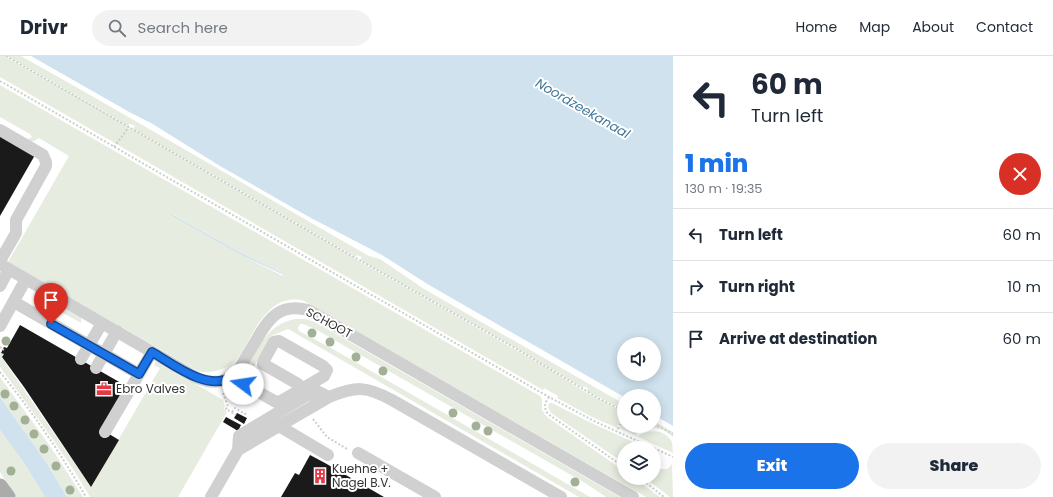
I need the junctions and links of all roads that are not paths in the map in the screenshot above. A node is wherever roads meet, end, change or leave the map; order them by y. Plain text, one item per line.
1 (0, 130) edge
2 (0, 261) edge
3 (5, 267) edge
4 (26, 279) junction
5 (0, 286) edge
6 (14, 302) junction
7 (102, 323) junction
8 (0, 326) edge
9 (117, 331) junction
10 (89, 345) junction
11 (152, 352) junction
12 (104, 354) junction
13 (81, 359) dead end
14 (96, 368) dead end
15 (139, 374) junction
16 (231, 377) junction
17 (301, 389) junction
18 (329, 397) junction
19 (282, 428) junction
20 (105, 432) dead end
21 (238, 450) junction
22 (358, 453) road end
23 (328, 455) dead end
24 (0, 486) edge
25 (216, 495) edge
26 (8, 497) edge
27 (435, 497) edge
28 (561, 497) edge
29 (633, 497) edge

1 - 2 street
3 - 4 street
3 - 5 street
4 - 6 street
4 - 7 street
6 - 8 street
6 - 10 street
7 - 9 street
7 - 10 street
9 - 11 street
9 - 12 street
10 - 12 street
10 - 13 street
11 - 15 street
11 - 16 street
12 - 14 street
12 - 15 street
15 - 20 street
16 - 17 street
16 - 29 street, SCHOOT
17 - 17 street
18 - 19 street
18 - 19 street
18 - 21 street
18 - 28 street
19 - 21 street
19 - 23 street
21 - 25 street
22 - 27 street
24 - 26 main road

